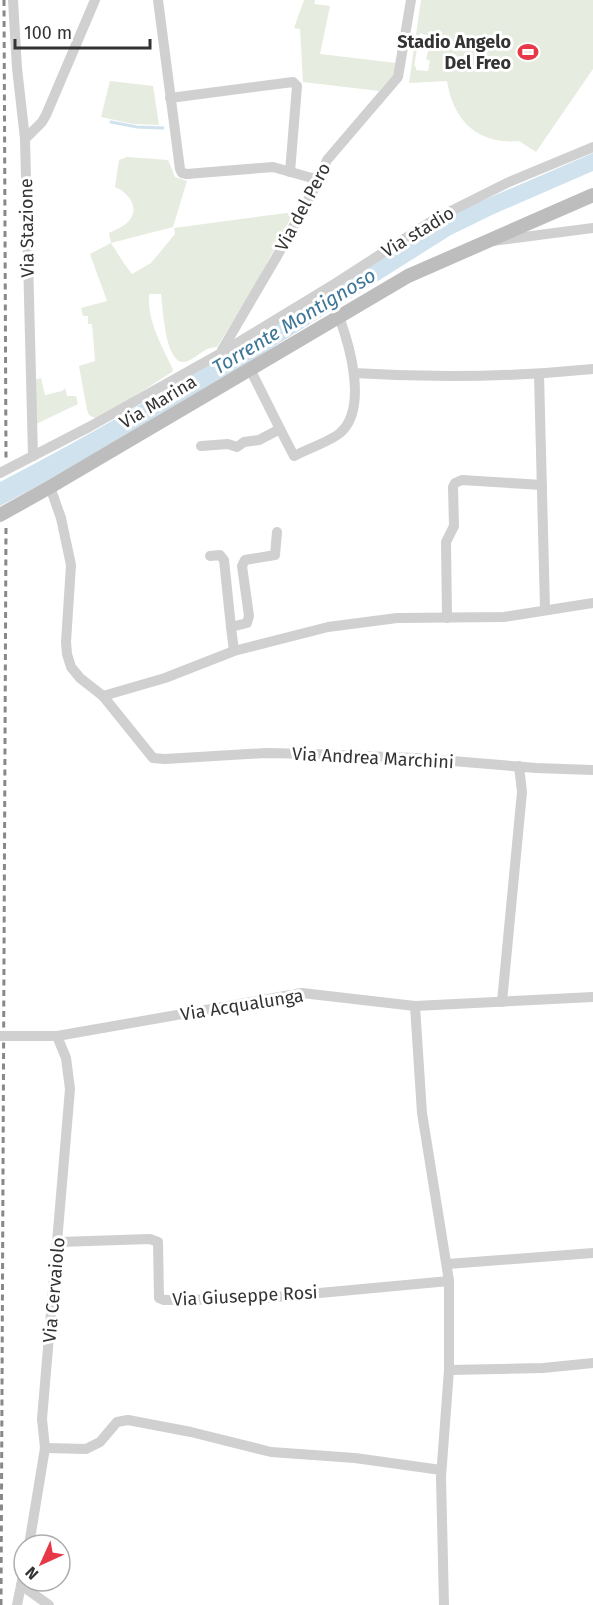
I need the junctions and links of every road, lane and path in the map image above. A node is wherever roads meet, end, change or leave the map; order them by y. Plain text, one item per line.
1 (14, 0) edge
2 (95, 0) edge
3 (158, 0) edge
4 (411, 0) edge
5 (170, 98) junction
6 (25, 139) junction
7 (593, 147) edge
8 (291, 172) junction
9 (319, 180) junction
10 (593, 195) edge
11 (593, 228) edge
12 (483, 241) junction
13 (339, 317) junction
14 (221, 353) junction
15 (250, 369) junction
16 (593, 369) edge
17 (354, 373) junction
18 (539, 374) junction
19 (280, 429) junction
20 (201, 446) dead end
21 (33, 456) junction
22 (0, 472) edge
23 (542, 485) junction
24 (50, 487) junction
25 (0, 515) edge
26 (277, 532) dead end
27 (210, 556) dead end
28 (593, 603) edge
29 (545, 609) junction
30 (447, 618) junction
31 (231, 627) junction
32 (234, 651) junction
33 (104, 696) junction
34 (519, 766) junction
35 (593, 770) edge
36 (593, 997) edge
37 (502, 1002) junction
38 (415, 1006) junction
39 (0, 1036) edge
40 (57, 1036) junction
41 (58, 1242) junction
42 (593, 1253) edge
43 (448, 1264) junction
44 (449, 1281) junction
45 (593, 1363) edge
46 (449, 1370) junction
47 (45, 1448) junction
48 (441, 1470) junction
49 (31, 1533) edge
50 (32, 1593) edge
51 (49, 1605) edge
52 (444, 1605) edge

1 - 6 street, Via Stazione
2 - 6 street
3 - 5 street
4 - 9 street, Via del Pero
5 - 8 street
5 - 8 street
6 - 21 street, Via Stazione
7 - 14 street, Via stadio
8 - 9 street
9 - 14 street, Via del Pero
10 - 12 main road, Via Marina
11 - 12 street
12 - 13 main road, Via Marina
13 - 15 main road, Via Marina
13 - 17 street
14 - 21 street, Via stadio
15 - 19 street
15 - 24 main road, Via Marina
16 - 18 street
17 - 18 street
17 - 19 street
18 - 23 street
19 - 20 street
21 - 22 street, Via stadio
23 - 29 street
23 - 30 street
24 - 25 main road, Via Marina
24 - 33 street
26 - 31 street
27 - 31 street
28 - 29 street
29 - 30 street
30 - 32 street
31 - 32 street
32 - 33 street
33 - 34 street, Via Andrea Marchini
34 - 35 street, Via Andrea Marchini
34 - 37 street
36 - 37 street, Via Acqualunga
37 - 38 street, Via Acqualunga
38 - 40 street, Via Acqualunga
38 - 43 street
39 - 40 street, Via Acqualunga, bridge
40 - 41 street, Via Cervaiolo
41 - 44 street, Via Giuseppe Rosi
41 - 47 street, Via Cervaiolo
42 - 43 street
43 - 44 street
44 - 46 street
45 - 46 street
46 - 48 street
47 - 48 street
47 - 49 street, Via Cervaiolo
48 - 52 street
50 - 51 street

